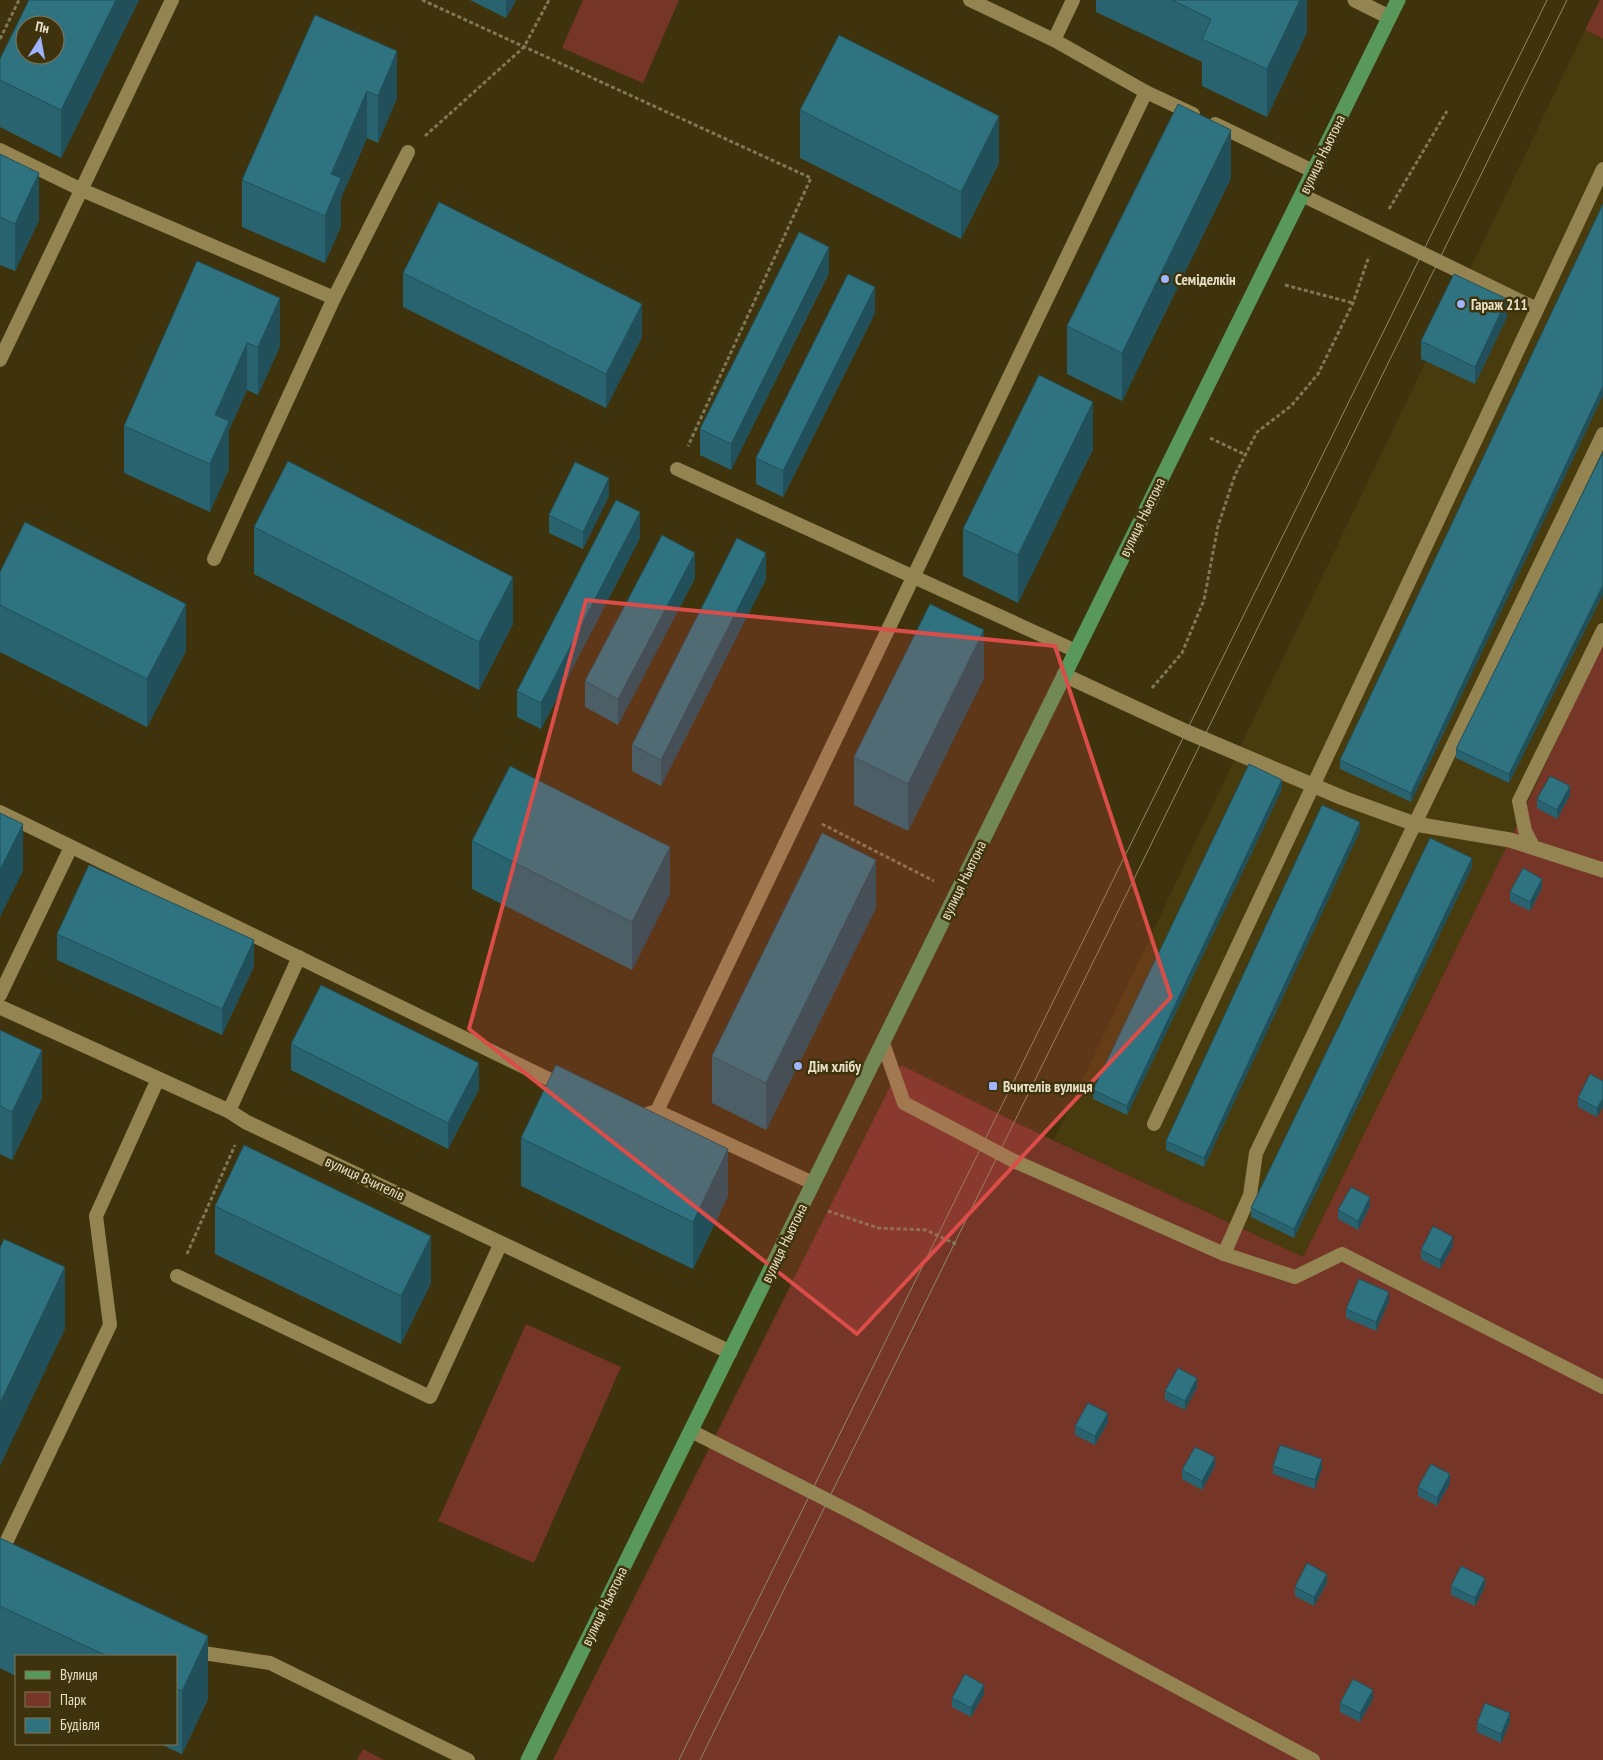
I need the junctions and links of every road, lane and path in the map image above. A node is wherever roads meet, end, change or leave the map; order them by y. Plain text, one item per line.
1 (19, 0) edge
2 (172, 0) edge
3 (422, 0) edge
4 (549, 0) edge
5 (970, 0) edge
6 (1073, 0) edge
7 (1355, 0) edge
8 (1398, 0) edge
9 (1389, 17) junction
10 (0, 39) edge
11 (1054, 40) junction
12 (524, 47) junction
13 (1146, 92) junction
14 (1447, 111) dead end
15 (0, 150) edge
16 (408, 152) joint
17 (1603, 168) edge
18 (1314, 171) junction
19 (82, 190) junction
20 (1302, 195) junction
21 (1377, 232) junction
22 (1260, 278) junction
23 (334, 298) junction
24 (1353, 303) junction
25 (1537, 309) junction
26 (0, 360) edge
27 (1187, 427) junction
28 (1603, 434) edge
29 (1246, 455) junction
30 (677, 469) joint
31 (214, 559) dead end
32 (912, 577) junction
33 (1603, 630) edge
34 (1076, 651) junction
35 (1064, 675) junction
36 (1135, 707) junction
37 (1313, 786) junction
38 (0, 812) edge
39 (799, 813) junction
40 (1415, 824) junction
41 (71, 847) junction
42 (1534, 848) junction
43 (1603, 870) edge
44 (957, 893) junction
45 (299, 958) junction
46 (0, 995) edge
47 (0, 1006) edge
48 (883, 1043) junction
49 (158, 1079) junction
50 (579, 1094) edge
51 (228, 1111) junction
52 (657, 1111) junction
53 (632, 1120) edge
54 (246, 1122) junction
55 (1154, 1124) dead end
56 (813, 1183) junction
57 (804, 1202) junction
58 (501, 1242) junction
59 (958, 1245) dead end
60 (1224, 1254) junction
61 (176, 1276) joint
62 (730, 1352) junction
63 (1603, 1387) edge
64 (690, 1431) junction
65 (0, 1555) edge
66 (179, 1647) edge
67 (468, 1760) edge
68 (528, 1760) edge
69 (1313, 1760) edge

1 - 10 path
2 - 19 lane
3 - 12 path
4 - 12 path
5 - 11 lane
6 - 11 lane
7 - 9 street
8 - 9 main road, вулиця Ньютона
9 - 18 main road, вулиця Ньютона
11 - 13 lane
12 - 16 path
12 - 30 path
13 - 18 lane
13 - 32 lane
14 - 21 path
15 - 19 lane
16 - 23 lane
17 - 25 lane
18 - 20 main road, вулиця Ньютона
19 - 23 lane
19 - 26 lane
20 - 21 lane
20 - 22 main road, вулиця Ньютона
21 - 24 path
21 - 25 lane
22 - 24 path
22 - 27 main road, вулиця Ньютона
23 - 31 lane
24 - 29 path
25 - 37 lane
27 - 29 path
27 - 34 main road, вулиця Ньютона
28 - 40 lane
29 - 36 path
30 - 32 lane
32 - 34 lane
32 - 39 lane
33 - 42 lane
34 - 35 main road, вулиця Ньютона
35 - 36 street
35 - 44 main road, вулиця Ньютона
36 - 37 street
37 - 40 street
37 - 55 lane
38 - 41 lane
39 - 44 path
39 - 52 lane
40 - 42 street
40 - 60 lane
41 - 45 lane
41 - 46 lane
42 - 43 street
44 - 48 main road, вулиця Ньютона
45 - 50 lane
45 - 51 lane
47 - 49 street, вулиця Вчителів
48 - 56 main road, вулиця Ньютона
48 - 60 lane
49 - 51 street, вулиця Вчителів
49 - 65 lane
51 - 54 street, вулиця Вчителів
52 - 53 lane
52 - 56 lane
54 - 58 street, вулиця Вчителів
54 - 61 path
56 - 57 main road, вулиця Ньютона
57 - 59 path
57 - 62 main road, вулиця Ньютона
58 - 61 lane
58 - 62 street, вулиця Вчителів
60 - 63 lane
62 - 64 main road, вулиця Ньютона
64 - 68 main road, вулиця Ньютона
64 - 69 lane
66 - 67 lane

